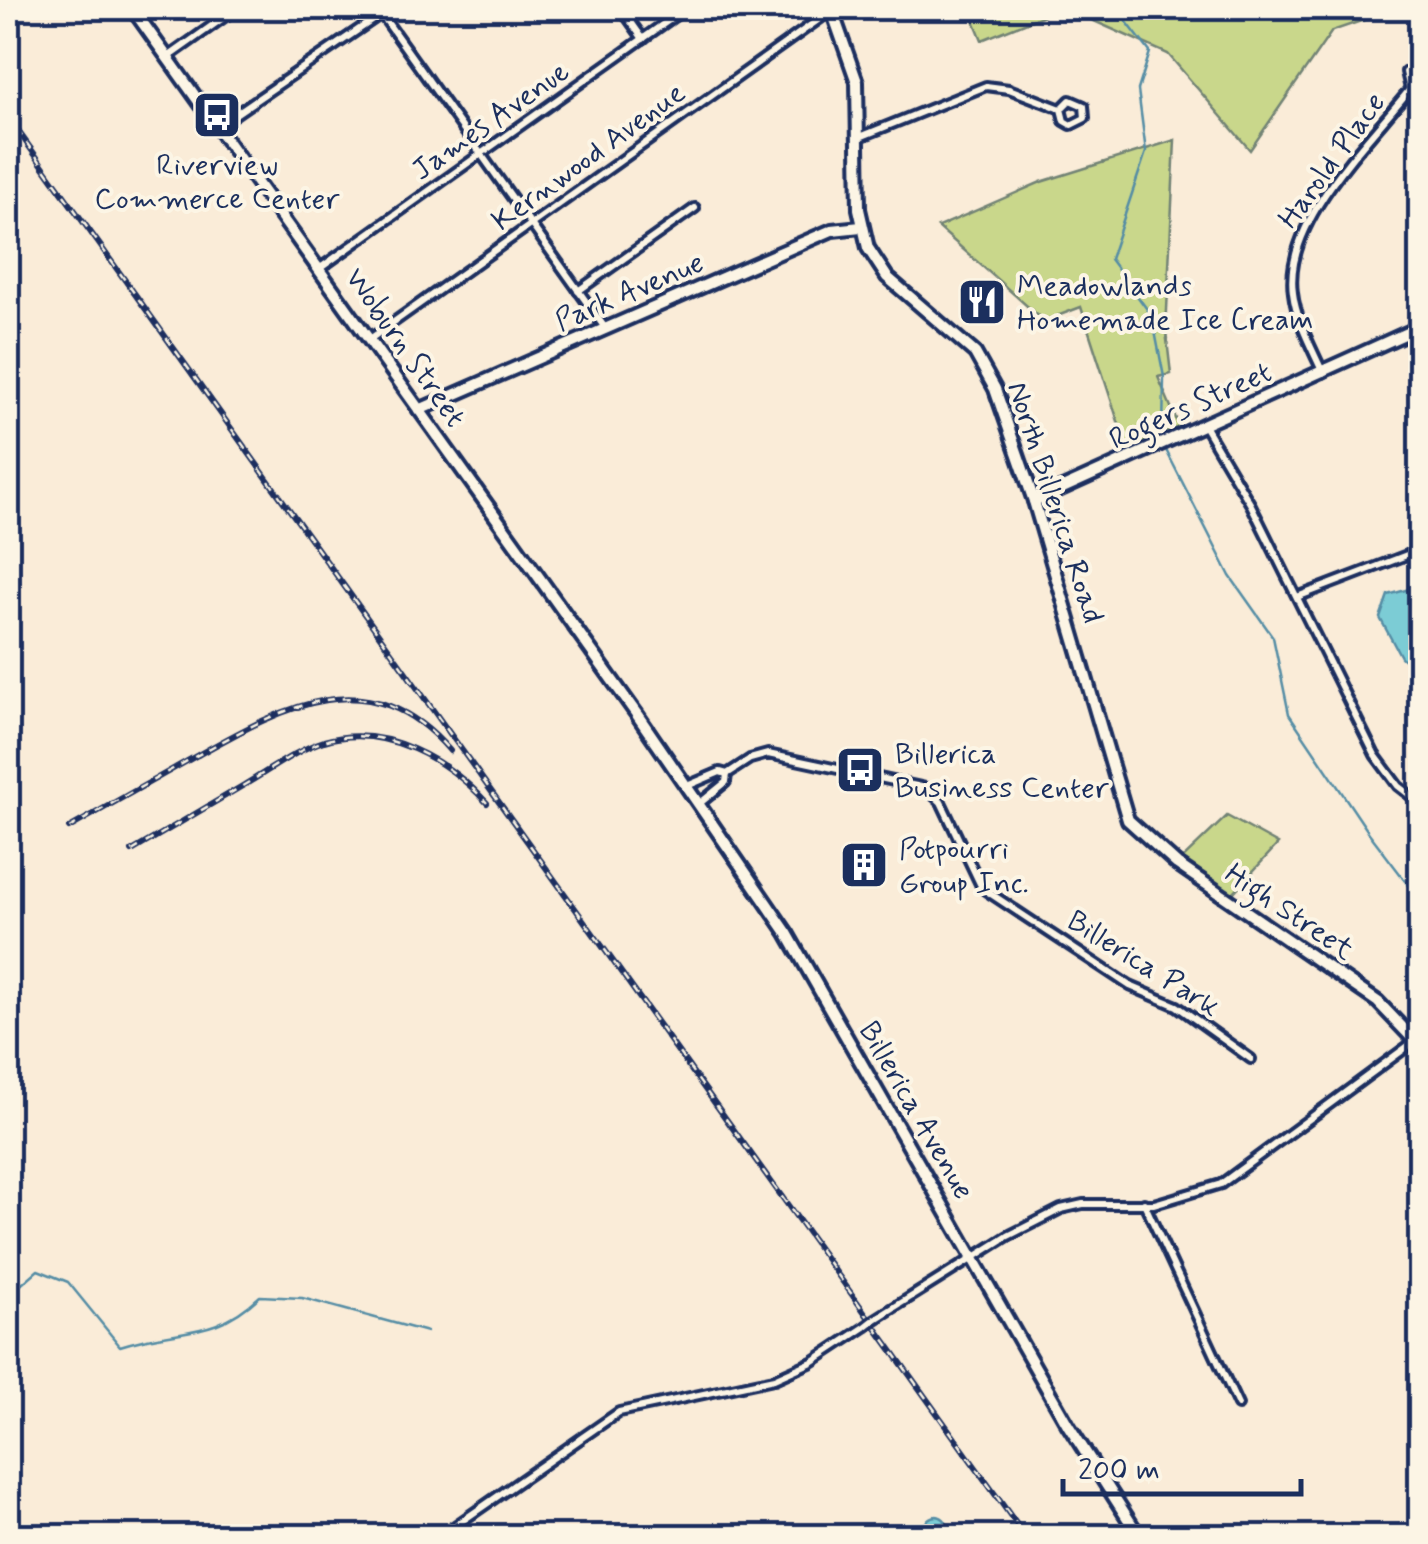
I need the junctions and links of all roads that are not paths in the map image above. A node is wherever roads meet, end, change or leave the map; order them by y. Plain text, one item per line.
1 (132, 8) edge
2 (237, 8) edge
3 (390, 8) edge
4 (621, 8) edge
5 (686, 8) edge
6 (832, 9) edge
7 (379, 10) edge
8 (644, 39) junction
9 (168, 57) junction
10 (1420, 64) edge
11 (1410, 89) junction
12 (1420, 92) edge
13 (1061, 109) junction
14 (218, 126) junction
15 (860, 137) junction
16 (482, 153) junction
17 (696, 208) dead end
18 (532, 225) junction
19 (860, 227) junction
20 (319, 269) junction
21 (578, 291) junction
22 (1420, 327) edge
23 (606, 329) junction
24 (370, 340) junction
25 (1323, 373) junction
26 (419, 410) junction
27 (1206, 427) junction
28 (1034, 501) junction
29 (1420, 550) edge
30 (1297, 597) junction
31 (638, 716) joint
32 (728, 774) junction
33 (686, 786) junction
34 (1420, 803) edge
35 (698, 804) junction
36 (1128, 820) joint
37 (1418, 1043) edge
38 (1251, 1059) dead end
39 (1144, 1204) junction
40 (973, 1258) junction
41 (1238, 1405) dead end
42 (452, 1528) dead end
43 (1140, 1536) edge

1 - 9 main road, Woburn Street
2 - 9 street
3 - 7 street
4 - 8 street
5 - 8 street, James Avenue
6 - 15 main road, North Billerica Road
6 - 18 street, Kernwood Avenue
7 - 14 street
7 - 16 street
8 - 16 street, James Avenue
9 - 14 main road, Woburn Street
10 - 11 street, Harold Place
11 - 12 street, Harold Place
11 - 25 street, Harold Place
13 - 13 street
13 - 15 street
14 - 20 main road, Woburn Street
15 - 19 main road, North Billerica Road
16 - 18 street
16 - 20 street, James Avenue
17 - 21 street
18 - 21 street
18 - 24 street, Kernwood Avenue
19 - 23 main road, Park Avenue
19 - 28 main road, North Billerica Road
20 - 24 main road, Woburn Street
21 - 23 street
22 - 25 main road, Rogers Street
23 - 26 main road, Park Avenue
24 - 26 main road, Woburn Street
25 - 27 main road, Rogers Street
26 - 31 main road, Woburn Street
27 - 28 main road, Rogers Street
27 - 30 street
28 - 36 main road, North Billerica Road
29 - 30 street
30 - 34 street
31 - 33 main road, Billerica Avenue
32 - 33 street, Billerica Park
32 - 35 street, Billerica Park
32 - 38 street, Billerica Park
33 - 35 main road, Billerica Avenue
35 - 40 main road, Billerica Avenue
36 - 37 main road, High Street
37 - 39 street
39 - 40 street
39 - 41 street
40 - 42 street, bridge
40 - 43 main road, Billerica Avenue

